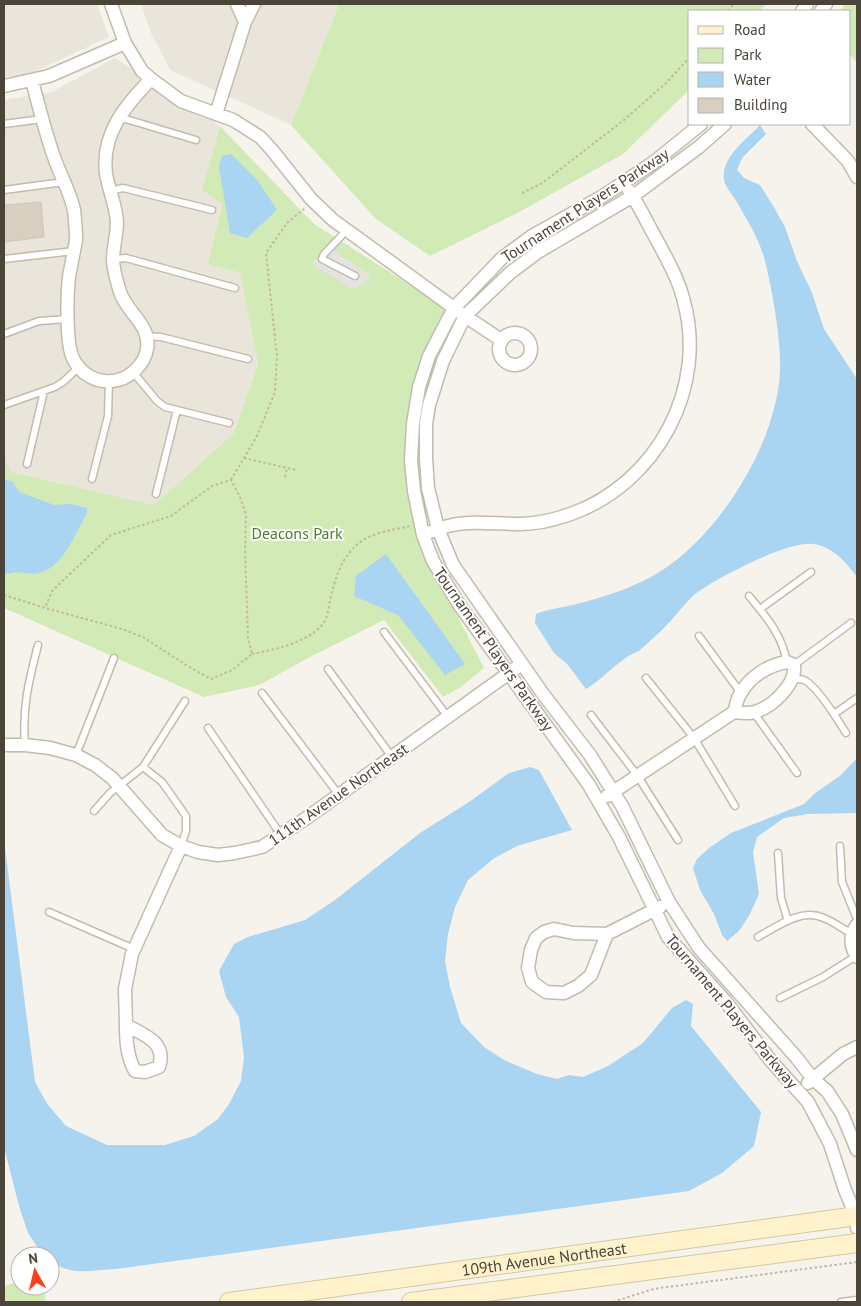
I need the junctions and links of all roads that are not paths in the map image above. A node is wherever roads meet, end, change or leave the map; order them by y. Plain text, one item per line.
1 (111, 4) edge
2 (237, 4) edge
3 (254, 4) edge
4 (246, 22) junction
5 (125, 43) junction
6 (151, 79) junction
7 (32, 81) junction
8 (4, 86) edge
9 (216, 114) junction
10 (118, 117) junction
11 (42, 119) junction
12 (4, 124) edge
13 (700, 125) edge
14 (724, 125) edge
15 (813, 125) edge
16 (196, 140) dead end
17 (857, 177) edge
18 (66, 182) junction
19 (623, 183) junction
20 (4, 190) edge
21 (110, 191) junction
22 (633, 196) junction
23 (212, 210) dead end
24 (347, 230) junction
25 (74, 251) junction
26 (4, 259) edge
27 (113, 259) junction
28 (355, 276) dead end
29 (235, 288) dead end
30 (454, 308) junction
31 (465, 316) junction
32 (68, 319) junction
33 (4, 334) edge
34 (146, 336) junction
35 (502, 340) dead end
36 (248, 359) dead end
37 (78, 368) junction
38 (133, 372) junction
39 (109, 381) junction
40 (44, 391) junction
41 (4, 405) edge
42 (177, 410) junction
43 (229, 423) dead end
44 (27, 464) dead end
45 (92, 478) dead end
46 (156, 494) dead end
47 (422, 529) junction
48 (438, 529) junction
49 (811, 572) dead end
50 (750, 596) dead end
51 (760, 609) junction
52 (850, 623) dead end
53 (384, 632) dead end
54 (699, 636) dead end
55 (38, 644) dead end
56 (114, 658) dead end
57 (522, 664) junction
58 (791, 668) junction
59 (328, 669) dead end
60 (509, 673) junction
61 (646, 678) dead end
62 (262, 693) dead end
63 (741, 693) junction
64 (857, 698) edge
65 (184, 701) dead end
66 (734, 712) junction
67 (754, 713) junction
68 (834, 714) junction
69 (591, 715) dead end
70 (448, 717) junction
71 (208, 728) dead end
72 (846, 733) dead end
73 (694, 738) junction
74 (4, 745) edge
75 (25, 745) junction
76 (76, 755) junction
77 (392, 757) junction
78 (144, 767) junction
79 (797, 773) dead end
80 (637, 775) junction
81 (120, 786) junction
82 (613, 792) junction
83 (339, 795) junction
84 (598, 802) junction
85 (736, 806) dead end
86 (94, 811) dead end
87 (281, 835) junction
88 (678, 840) dead end
89 (181, 846) junction
90 (840, 846) dead end
91 (778, 853) dead end
92 (669, 902) junction
93 (654, 910) junction
94 (49, 912) dead end
95 (857, 919) edge
96 (788, 921) junction
97 (855, 930) edge
98 (607, 934) junction
99 (758, 937) dead end
100 (134, 949) junction
101 (857, 956) edge
102 (780, 998) dead end
103 (126, 1025) dead end
104 (857, 1047) edge
105 (813, 1079) junction
106 (798, 1091) junction
107 (857, 1150) edge
108 (857, 1218) edge
109 (857, 1243) edge
110 (857, 1300) edge
111 (229, 1302) edge
112 (411, 1302) edge
113 (841, 1302) edge

1 - 5 street
2 - 4 street
3 - 4 street
4 - 9 street
5 - 6 street
5 - 7 street
6 - 9 street
6 - 10 street
7 - 8 street
7 - 11 street
9 - 24 street
10 - 16 lane
10 - 21 street
11 - 12 lane
11 - 18 street
13 - 19 street, Tournament Players Parkway
14 - 22 street, Tournament Players Parkway
15 - 17 street
18 - 20 lane
18 - 25 street
19 - 22 street
19 - 30 street, Tournament Players Parkway
21 - 23 lane
21 - 27 street
22 - 31 street, Tournament Players Parkway
22 - 48 street
24 - 28 lane
24 - 30 street
25 - 26 lane
25 - 32 street
27 - 29 lane
27 - 34 street
30 - 31 street
30 - 47 street, Tournament Players Parkway
31 - 35 street
31 - 48 street, Tournament Players Parkway
32 - 33 lane
32 - 37 street
34 - 36 lane
34 - 38 street
37 - 39 street
37 - 40 lane
38 - 39 street
38 - 42 lane
39 - 45 lane
40 - 41 lane
40 - 44 lane
42 - 43 lane
42 - 46 lane
47 - 48 street
47 - 60 street, Tournament Players Parkway
48 - 57 street, Tournament Players Parkway
49 - 51 lane
50 - 51 lane
51 - 58 lane
52 - 58 lane
53 - 70 lane
54 - 63 lane
55 - 75 lane
56 - 76 lane
57 - 60 street, 111th Avenue Northeast
57 - 82 street, Tournament Players Parkway
58 - 63 street
58 - 67 street
58 - 68 lane
59 - 77 lane
60 - 70 street, 111th Avenue Northeast
60 - 84 street, Tournament Players Parkway
61 - 73 lane
62 - 83 lane
63 - 66 street
64 - 68 lane
65 - 78 lane
66 - 67 street
66 - 73 street
67 - 79 lane
68 - 72 lane
69 - 80 lane
70 - 77 street, 111th Avenue Northeast
71 - 87 lane
73 - 80 street
73 - 85 lane
74 - 75 street, 111th Avenue Northeast
75 - 76 street, 111th Avenue Northeast
76 - 81 street, 111th Avenue Northeast
77 - 83 street, 111th Avenue Northeast
78 - 81 lane
78 - 89 lane
80 - 82 street
80 - 88 lane
81 - 86 lane
81 - 89 street, 111th Avenue Northeast
82 - 84 street
82 - 92 street, Tournament Players Parkway
83 - 87 street, 111th Avenue Northeast
84 - 93 street, Tournament Players Parkway
87 - 89 street, 111th Avenue Northeast
89 - 100 street
90 - 95 lane
91 - 96 lane
92 - 93 street
92 - 105 street, Tournament Players Parkway
93 - 98 street
93 - 106 street, Tournament Players Parkway
94 - 100 lane
96 - 97 lane
96 - 99 lane
97 - 101 street
98 - 98 street
100 - 103 street
101 - 102 lane
104 - 105 street
105 - 106 street
105 - 107 street, Tournament Players Parkway
106 - 108 street, Tournament Players Parkway
108 - 111 main road, 109th Avenue Northeast
109 - 112 main road, 109th Avenue Northeast
110 - 113 lane

